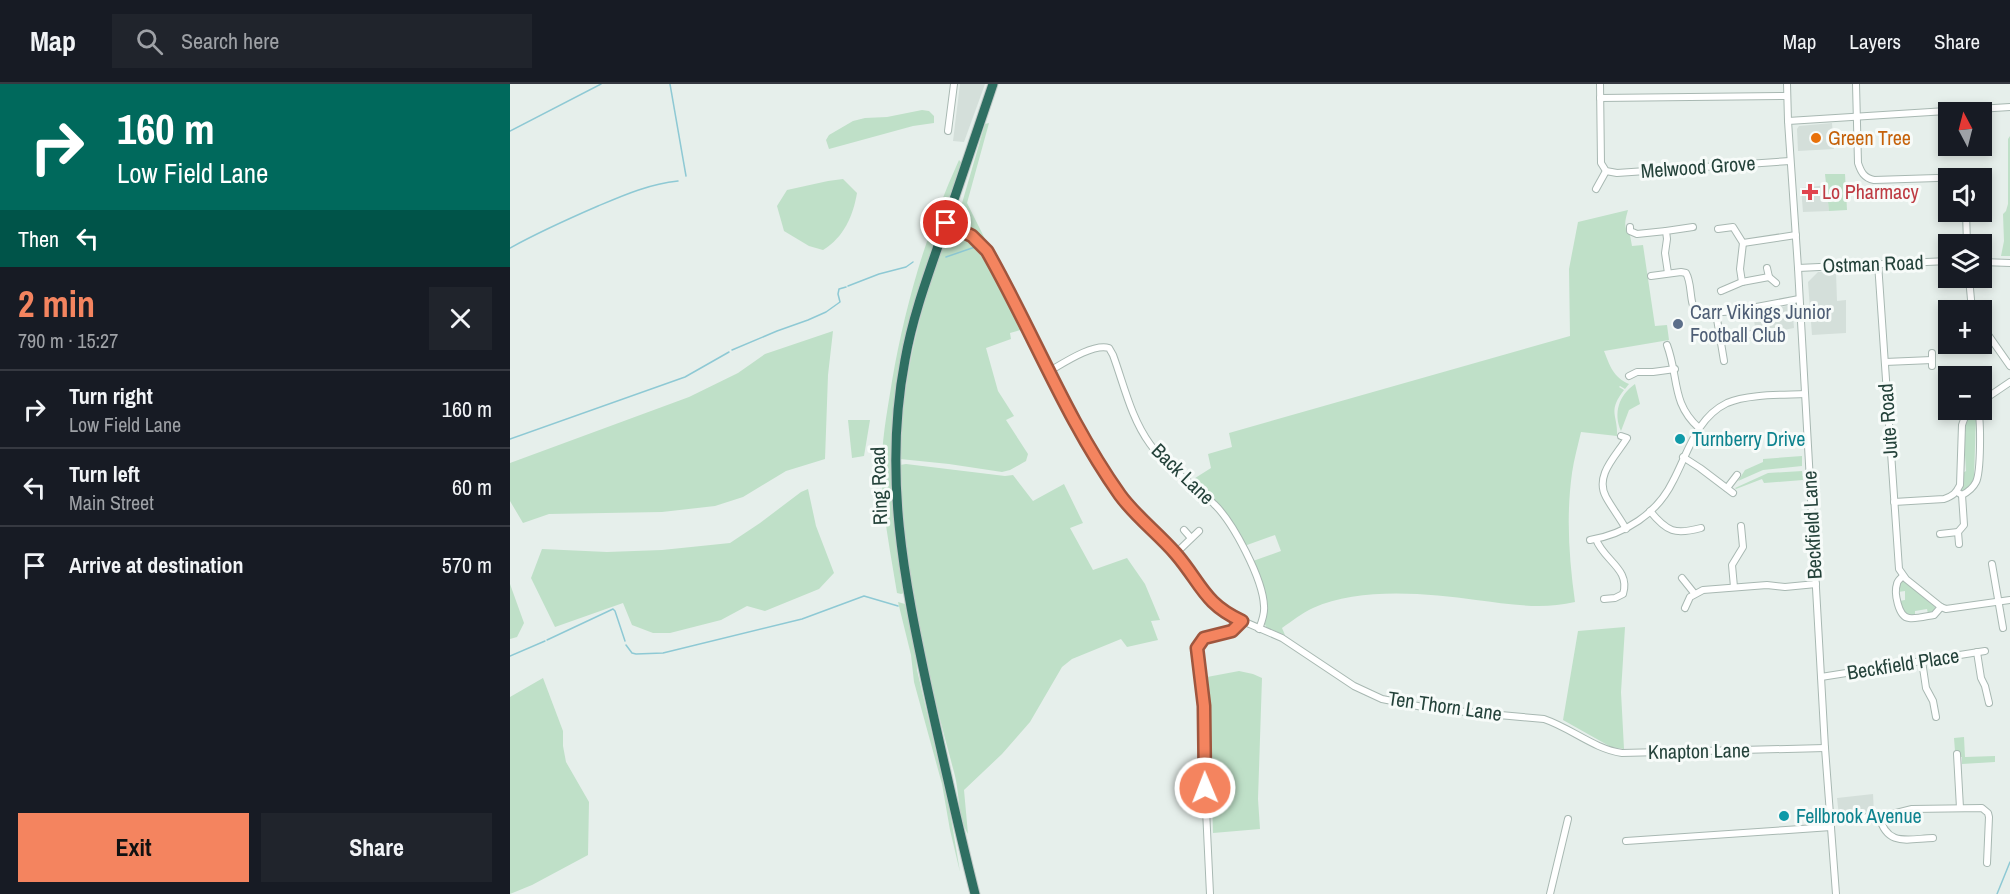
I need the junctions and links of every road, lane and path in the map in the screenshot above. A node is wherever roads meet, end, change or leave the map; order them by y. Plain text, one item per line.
1 (954, 84) edge
2 (993, 84) edge
3 (1600, 84) edge
4 (1787, 84) edge
5 (1856, 84) edge
6 (1787, 96) junction
7 (1600, 98) junction
8 (2010, 107) edge
9 (1856, 117) junction
10 (1788, 121) junction
11 (948, 131) dead end
12 (1790, 161) junction
13 (1606, 171) junction
14 (1937, 178) dead end
15 (1596, 189) dead end
16 (1735, 219) dead end
17 (946, 223) junction
18 (1630, 227) dead end
19 (1693, 227) dead end
20 (1733, 227) junction
21 (1718, 229) dead end
22 (1666, 231) junction
23 (1796, 235) junction
24 (1743, 243) junction
25 (1938, 261) edge
26 (1992, 262) edge
27 (2010, 263) edge
28 (1878, 264) junction
29 (1767, 268) dead end
30 (1798, 268) junction
31 (1668, 273) junction
32 (1651, 276) dead end
33 (1769, 276) junction
34 (1742, 282) junction
35 (1776, 283) dead end
36 (1721, 291) dead end
37 (1799, 299) junction
38 (1716, 313) junction
39 (1752, 334) dead end
40 (1721, 339) junction
41 (1992, 340) edge
42 (1667, 345) dead end
43 (1932, 360) dead end
44 (1724, 361) dead end
45 (1885, 362) junction
46 (2010, 366) edge
47 (1674, 369) junction
48 (1048, 372) junction
49 (1629, 376) dead end
50 (2010, 382) edge
51 (1805, 394) junction
52 (1992, 394) edge
53 (1964, 420) edge
54 (1978, 420) edge
55 (1699, 428) junction
56 (1627, 438) dead end
57 (1683, 458) junction
58 (1737, 475) dead end
59 (1960, 494) junction
60 (1893, 502) junction
61 (1650, 511) junction
62 (1741, 526) dead end
63 (1701, 528) dead end
64 (1626, 529) junction
65 (1184, 530) dead end
66 (1199, 531) dead end
67 (1958, 532) junction
68 (1940, 534) dead end
69 (1191, 538) junction
70 (1959, 544) dead end
71 (1176, 554) junction
72 (1992, 564) dead end
73 (1903, 576) junction
74 (1682, 578) dead end
75 (1816, 584) junction
76 (1734, 587) junction
77 (1694, 593) junction
78 (1604, 599) dead end
79 (2010, 600) edge
80 (1998, 602) junction
81 (1941, 607) junction
82 (1686, 608) dead end
83 (1242, 621) junction
84 (1259, 628) junction
85 (2003, 628) dead end
86 (1985, 651) dead end
87 (1977, 652) junction
88 (1922, 661) junction
89 (1821, 677) junction
90 (1987, 693) junction
91 (1979, 695) dead end
92 (1941, 699) dead end
93 (1933, 701) junction
94 (1989, 703) dead end
95 (1936, 717) dead end
96 (1578, 734) joint
97 (1825, 748) junction
98 (1957, 754) dead end
99 (1960, 808) junction
100 (1879, 816) junction
101 (1568, 819) dead end
102 (1830, 823) junction
103 (1933, 838) dead end
104 (1626, 841) dead end
105 (1985, 859) dead end
106 (975, 894) edge
107 (1210, 894) edge
108 (1550, 894) edge
109 (1836, 894) edge

1 - 11 street
2 - 17 highway, Ring Road
3 - 7 street
4 - 6 street, Beckfield Lane
5 - 9 street
6 - 7 street
6 - 10 street, Beckfield Lane
7 - 13 street
8 - 9 street
9 - 10 street
9 - 14 street
10 - 12 street, Beckfield Lane
12 - 13 street, Melwood Grove
12 - 23 street, Beckfield Lane
13 - 15 street
16 - 20 street
17 - 48 street, Ten Thorn Lane
17 - 106 highway, Ring Road
18 - 22 street
19 - 22 street
20 - 21 street
20 - 24 street
22 - 31 street
23 - 24 street
23 - 30 street, Beckfield Lane
24 - 34 street
25 - 28 street, Ostman Road
26 - 27 street
28 - 30 street, Ostman Road
28 - 45 street, Jute Road
29 - 33 street
30 - 37 street, Beckfield Lane
31 - 32 street
31 - 38 street
33 - 34 street
33 - 35 street
34 - 36 street
37 - 38 street
37 - 51 street, Beckfield Lane
38 - 40 street
39 - 40 street
40 - 44 street
41 - 46 street
42 - 47 street
43 - 45 street
45 - 60 street, Jute Road
47 - 49 street
47 - 55 street
48 - 71 street, Ten Thorn Lane
48 - 84 street, Back Lane
50 - 52 street
51 - 55 street
51 - 75 street, Beckfield Lane
53 - 59 street
54 - 59 street
55 - 57 street
56 - 64 street
57 - 58 street
57 - 61 street
59 - 60 street
59 - 67 street
60 - 73 street, Jute Road
61 - 63 street
61 - 64 street
62 - 76 street
64 - 78 street
65 - 69 street
66 - 69 street
67 - 68 street
67 - 70 street
69 - 71 street
71 - 83 street, Ten Thorn Lane
72 - 80 street
73 - 81 street
73 - 81 street, Jute Road
74 - 77 street
75 - 76 street
75 - 89 street, Beckfield Lane
76 - 77 street
77 - 82 street
79 - 80 street, Jute Road
80 - 81 street, Jute Road
80 - 85 street
83 - 84 street, Ten Thorn Lane
83 - 107 street
84 - 96 street, Ten Thorn Lane
86 - 87 street, Beckfield Place
87 - 88 street, Beckfield Place
87 - 90 street
88 - 89 street, Beckfield Place
88 - 93 street
89 - 97 street, Beckfield Lane
90 - 91 street
90 - 94 street
92 - 93 street
93 - 95 street
96 - 97 street, Knapton Lane
97 - 102 street, Beckfield Lane
98 - 99 street
99 - 100 street
99 - 105 street
100 - 102 street
100 - 103 street
101 - 108 street
102 - 104 street
102 - 109 street, Beckfield Lane

